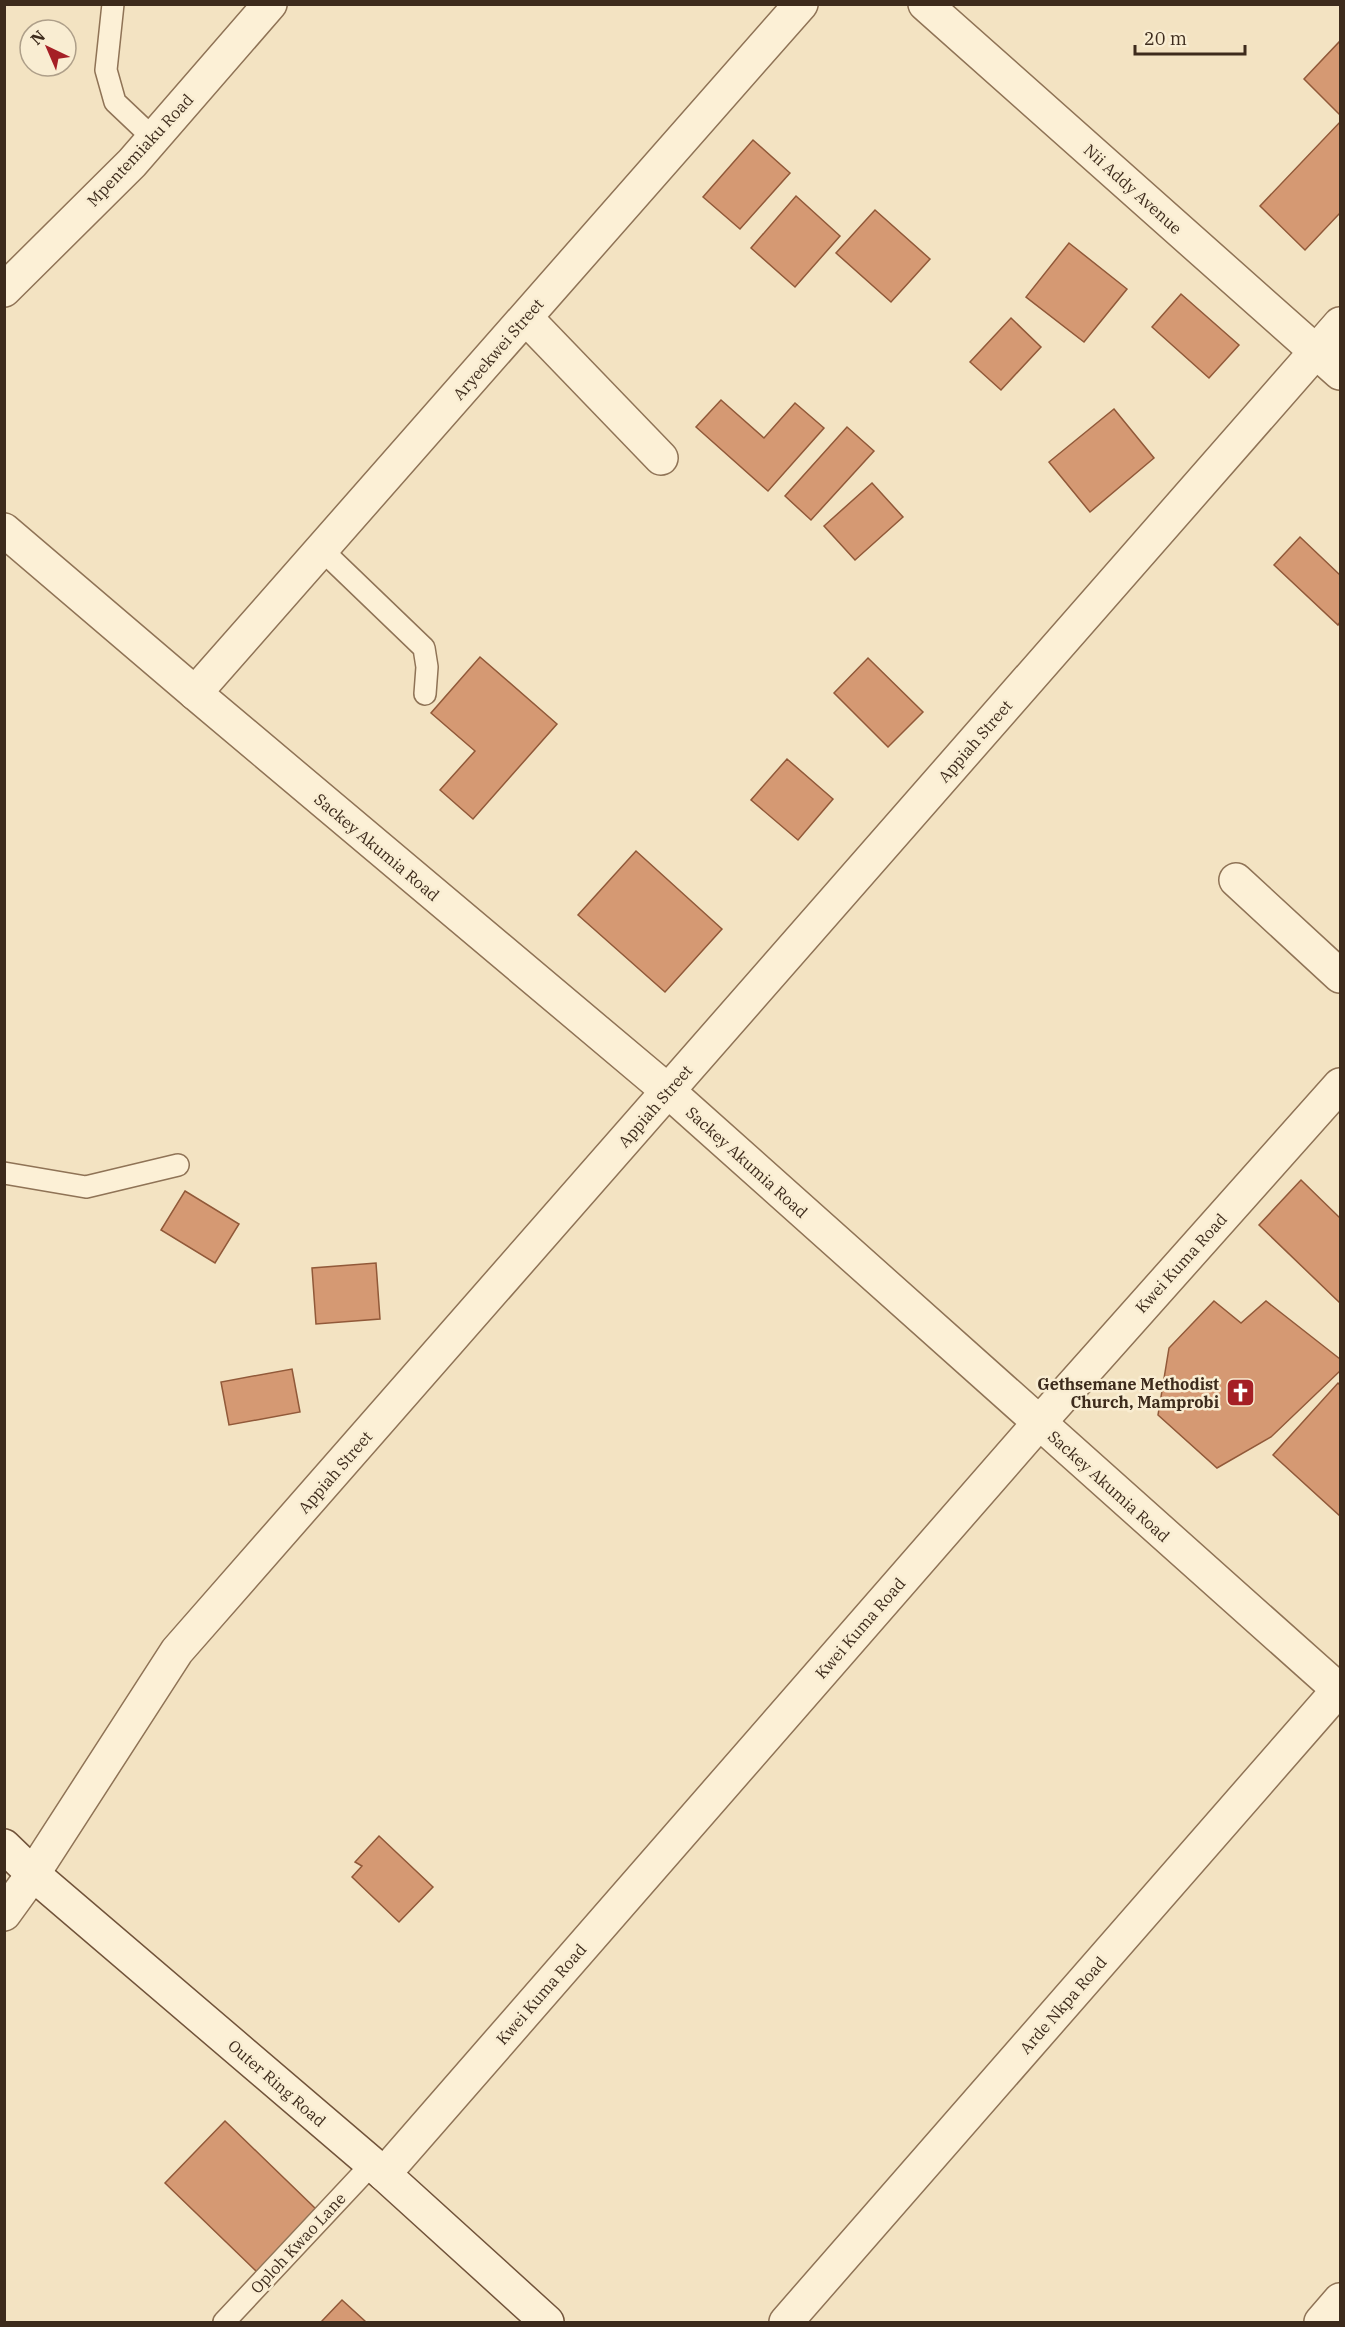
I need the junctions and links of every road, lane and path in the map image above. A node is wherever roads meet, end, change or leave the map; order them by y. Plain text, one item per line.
1 (113, 4) edge
2 (270, 4) edge
3 (801, 4) edge
4 (925, 4) edge
5 (153, 138) junction
6 (4, 290) edge
7 (526, 318) junction
8 (1341, 324) edge
9 (1317, 351) junction
10 (1341, 373) edge
11 (661, 458) dead end
12 (4, 530) edge
13 (321, 549) junction
14 (195, 693) junction
15 (425, 694) dead end
16 (1236, 879) dead end
17 (1341, 976) edge
18 (1341, 1085) edge
19 (668, 1091) junction
20 (178, 1165) dead end
21 (4, 1173) edge
22 (1039, 1423) junction
23 (1340, 1690) edge
24 (4, 1846) edge
25 (33, 1874) junction
26 (4, 1914) edge
27 (378, 2169) junction
28 (1341, 2300) edge
29 (225, 2322) edge
30 (547, 2322) edge
31 (786, 2322) edge
32 (1321, 2322) edge

1 - 5 lane
2 - 5 street, Mpentemiaku Road
3 - 7 street, Aryeekwei Street
4 - 9 street, Nii Addy Avenue
5 - 6 street, Mpentemiaku Road
7 - 11 street
7 - 13 street, Aryeekwei Street
8 - 9 street, Appiah Street
9 - 10 street, Nii Addy Avenue
9 - 19 street, Appiah Street
12 - 14 street, Sackey Akumia Road
13 - 14 street, Aryeekwei Street
13 - 15 lane
14 - 19 street, Sackey Akumia Road
16 - 17 street
18 - 22 street, Kwei Kuma Road
19 - 22 street, Sackey Akumia Road
19 - 25 street, Appiah Street
20 - 21 lane
22 - 23 street, Sackey Akumia Road
22 - 27 street, Kwei Kuma Road
23 - 31 street, Arde Nkpa Road
24 - 25 street, Outer Ring Road
25 - 26 street, Appiah Street
25 - 27 street, Outer Ring Road
27 - 29 lane, Oploh Kwao Lane
27 - 30 street, Outer Ring Road
28 - 32 street

